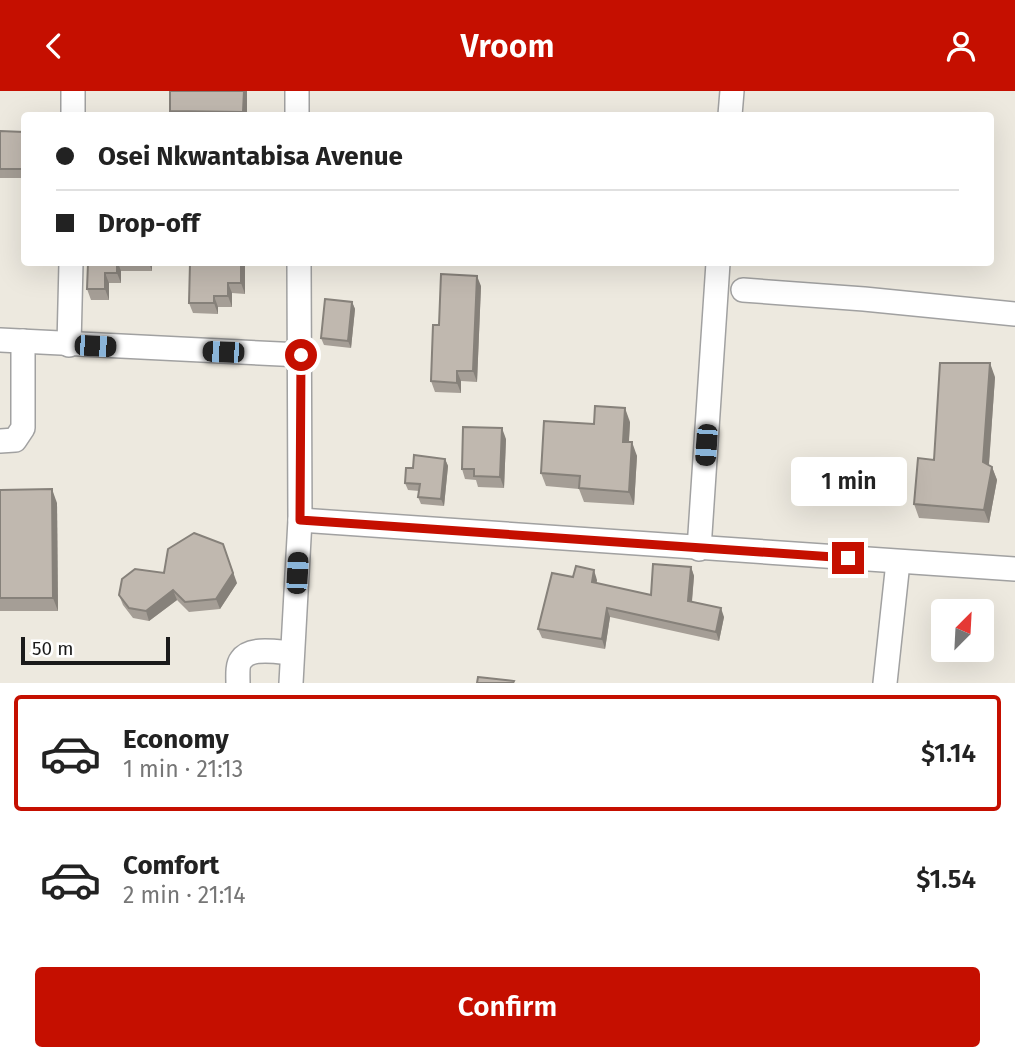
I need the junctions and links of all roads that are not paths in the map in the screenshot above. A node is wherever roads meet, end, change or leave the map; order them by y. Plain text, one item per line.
1 (73, 91) edge
2 (297, 91) edge
3 (732, 91) edge
4 (73, 112) edge
5 (297, 112) edge
6 (730, 112) edge
7 (71, 266) edge
8 (299, 266) edge
9 (718, 266) edge
10 (743, 290) dead end
11 (1015, 314) edge
12 (0, 340) edge
13 (23, 341) junction
14 (69, 345) junction
15 (301, 355) junction
16 (0, 441) edge
17 (300, 520) junction
18 (699, 549) junction
19 (898, 562) junction
20 (1015, 569) edge
21 (292, 653) junction
22 (238, 683) edge
23 (291, 683) edge
24 (885, 683) edge

1 - 4 street
2 - 5 street
3 - 6 street
7 - 14 street
8 - 15 street
9 - 18 street
10 - 11 street
12 - 13 street
13 - 14 street
13 - 16 street
14 - 15 street
15 - 17 street
17 - 18 street
17 - 21 street
18 - 19 street
19 - 20 street
19 - 24 street
21 - 22 street
21 - 23 street

